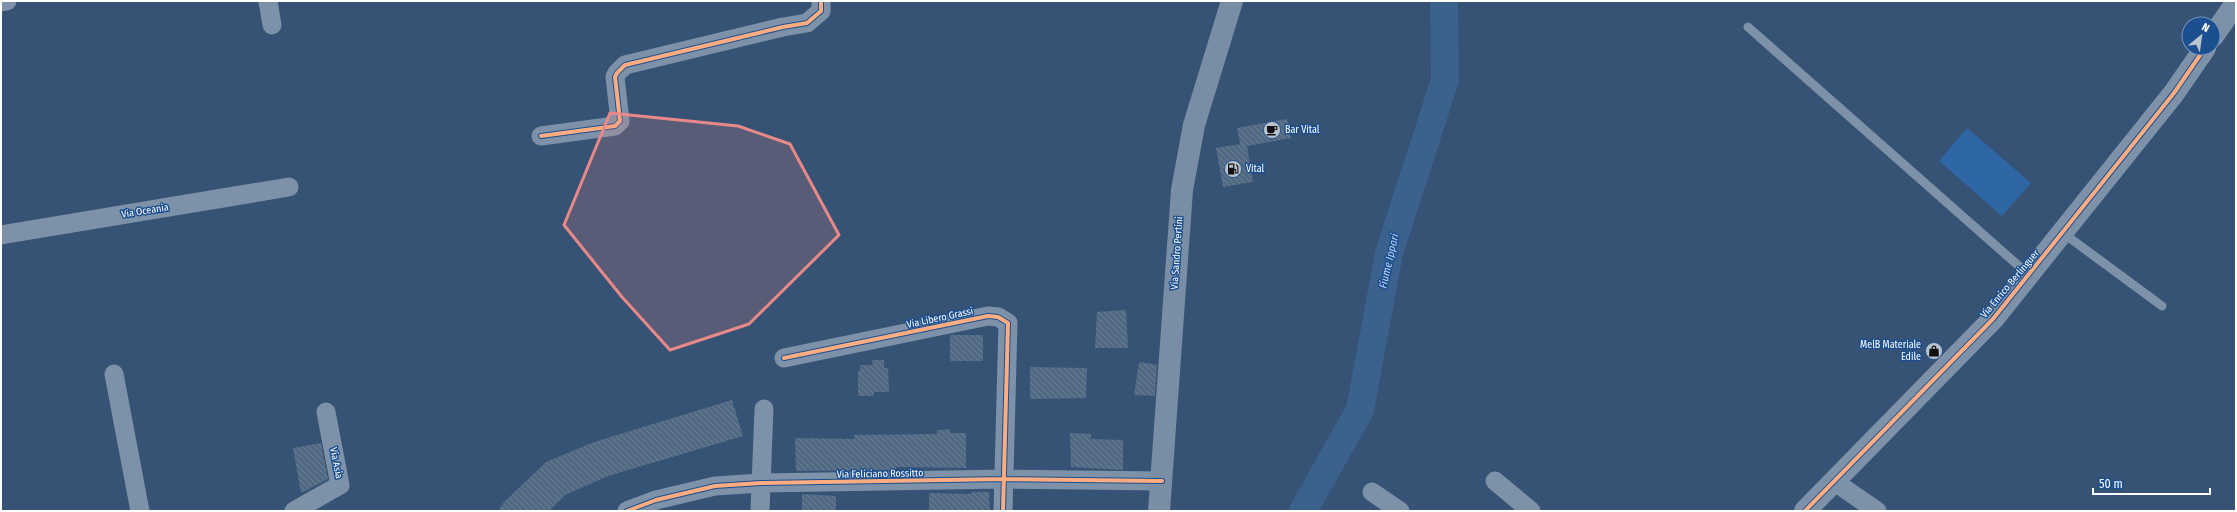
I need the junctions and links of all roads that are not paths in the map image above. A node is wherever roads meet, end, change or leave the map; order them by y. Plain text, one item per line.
1 (7, 1) edge
2 (268, 1) edge
3 (821, 1) edge
4 (1232, 1) edge
5 (1, 2) edge
6 (2236, 3) edge
7 (272, 25) dead end
8 (2221, 25) edge
9 (1748, 27) dead end
10 (2199, 56) edge
11 (541, 136) dead end
12 (289, 187) dead end
13 (2063, 233) junction
14 (1, 235) edge
15 (2029, 275) junction
16 (2162, 306) dead end
17 (784, 358) dead end
18 (114, 374) dead end
19 (764, 409) dead end
20 (326, 412) dead end
21 (1005, 479) junction
22 (1162, 481) junction
23 (1495, 481) dead end
24 (1835, 482) junction
25 (761, 483) junction
26 (1372, 492) dead end
27 (140, 511) edge
28 (294, 511) edge
29 (627, 511) edge
30 (760, 511) edge
31 (1003, 511) edge
32 (1159, 511) edge
33 (1400, 511) edge
34 (1531, 511) edge
35 (1805, 511) edge
36 (1876, 511) edge

1 - 5 street
2 - 7 street
3 - 11 street
4 - 22 main road, Via Sandro Pertini
6 - 8 street
9 - 15 lane
10 - 13 street, Via Enrico Berlinguer
12 - 14 street, Via Oceania
13 - 15 street, Via Enrico Berlinguer
13 - 16 lane
15 - 24 street, Via Enrico Berlinguer
17 - 21 street, Via Libero Grassi
18 - 27 street
19 - 25 street
20 - 28 street, Via Asia
21 - 22 street, Via Feliciano Rossitto
21 - 25 street, Via Feliciano Rossitto
21 - 31 street, Via Libero Grassi
22 - 32 main road, Via Sandro Pertini
23 - 34 street
24 - 35 street, Via Enrico Berlinguer
24 - 36 street
25 - 29 street, Via Feliciano Rossitto
25 - 30 street
26 - 33 street

